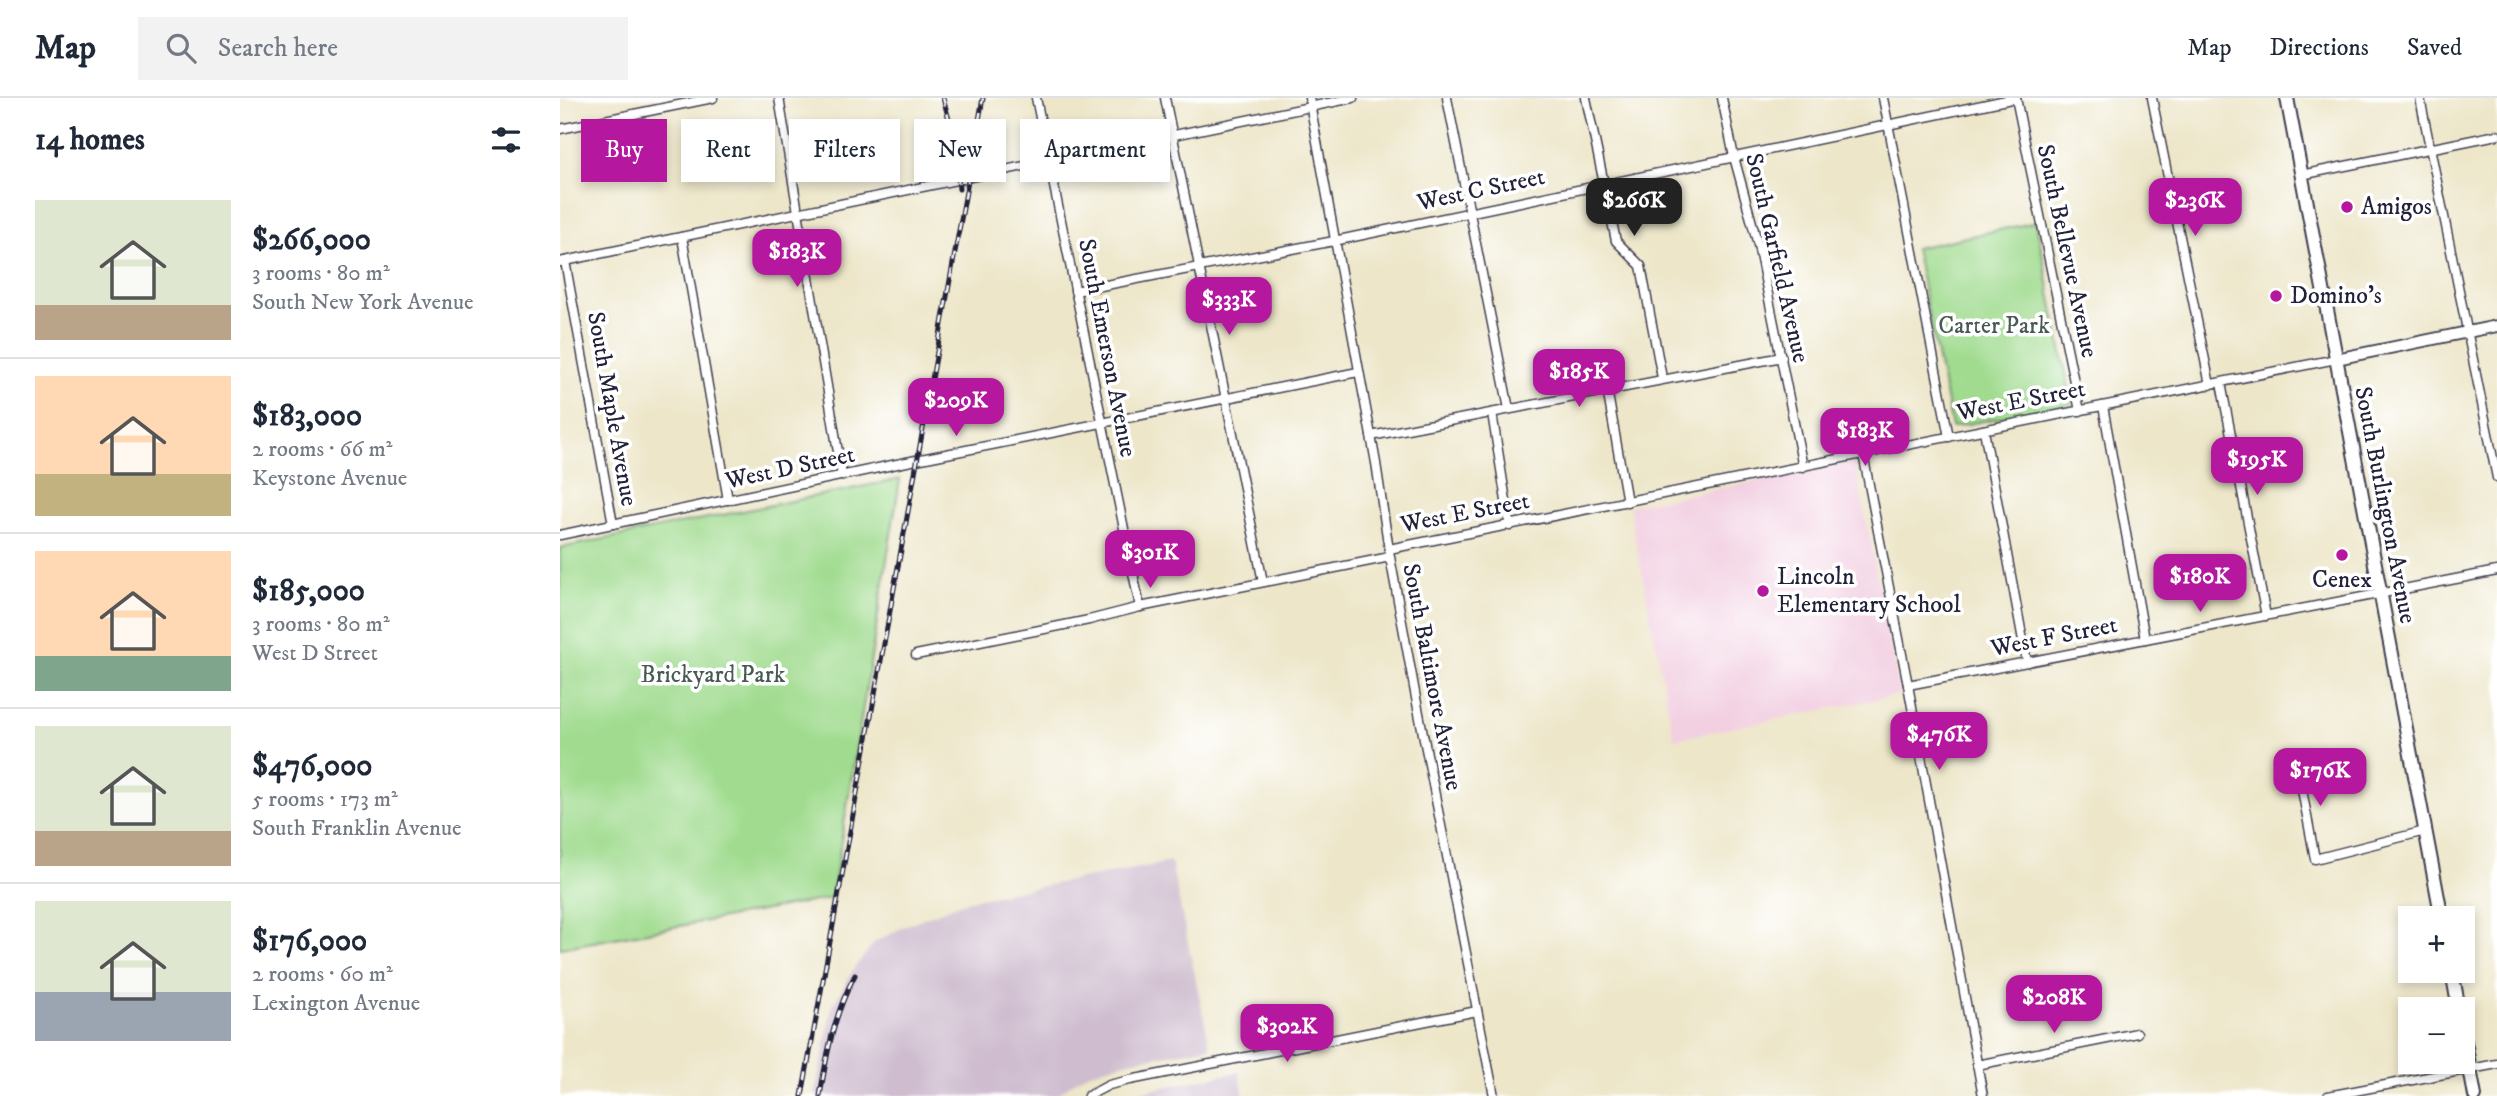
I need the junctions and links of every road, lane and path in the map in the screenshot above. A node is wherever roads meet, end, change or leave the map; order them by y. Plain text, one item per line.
1 (713, 98) edge
2 (779, 98) edge
3 (1036, 98) edge
4 (1165, 98) edge
5 (1353, 98) edge
6 (1447, 98) edge
7 (1586, 98) edge
8 (1722, 98) edge
9 (1883, 98) edge
10 (2016, 98) edge
11 (2152, 98) edge
12 (2287, 98) edge
13 (2420, 98) edge
14 (1309, 102) edge
15 (1040, 119) edge
16 (1888, 124) junction
17 (560, 129) edge
18 (1173, 134) junction
19 (1170, 135) edge
20 (2497, 135) edge
21 (2431, 148) junction
22 (1734, 157) junction
23 (1020, 166) edge
24 (2301, 175) junction
25 (1053, 182) edge
26 (1604, 184) junction
27 (1471, 212) junction
28 (798, 213) junction
29 (682, 237) junction
30 (1334, 241) junction
31 (563, 261) edge
32 (1200, 267) junction
33 (1075, 291) junction
34 (2497, 326) edge
35 (2468, 332) junction
36 (1782, 357) junction
37 (2336, 359) junction
38 (1358, 372) junction
39 (1662, 378) junction
40 (2221, 383) junction
41 (2210, 385) junction
42 (1607, 389) junction
43 (1227, 398) junction
44 (2103, 406) junction
45 (1509, 409) junction
46 (2080, 411) junction
47 (1492, 413) junction
48 (1102, 424) junction
49 (1984, 430) junction
50 (1371, 436) junction
51 (1949, 437) junction
52 (1863, 454) junction
53 (1803, 467) junction
54 (842, 476) junction
55 (2497, 478) edge
56 (728, 500) junction
57 (1627, 502) junction
58 (613, 524) junction
59 (1510, 526) junction
60 (560, 535) edge
61 (1389, 553) junction
62 (2497, 571) edge
63 (1263, 582) junction
64 (2380, 594) junction
65 (1140, 607) junction
66 (2266, 616) junction
67 (2145, 639) junction
68 (916, 655) dead end
69 (2027, 662) junction
70 (1908, 685) junction
71 (2297, 763) dead end
72 (2425, 831) junction
73 (2439, 906) edge
74 (1477, 1011) junction
75 (2137, 1033) dead end
76 (2497, 1063) edge
77 (1976, 1065) junction
78 (2475, 1067) edge
79 (2440, 1074) edge
80 (2471, 1074) edge
81 (1088, 1096) edge
82 (1494, 1096) edge
83 (1983, 1096) edge
84 (2328, 1096) edge
85 (2475, 1096) edge

1 - 17 street
2 - 28 street
3 - 15 street, South Emerson Avenue
4 - 18 street
5 - 14 street
6 - 27 street
7 - 26 street
8 - 22 street, South Garfield Avenue
9 - 16 street
10 - 16 street, West C Street
10 - 46 street, South Bellevue Avenue
11 - 41 street
12 - 24 highway, South Burlington Avenue
13 - 21 street
14 - 18 street
14 - 30 street, South Baltimore Avenue
16 - 22 street, West C Street
16 - 51 street
18 - 19 street
18 - 32 street
20 - 21 street
21 - 24 street
21 - 35 street
22 - 26 street, West C Street
22 - 36 street, South Garfield Avenue
23 - 28 street
24 - 37 highway, South Burlington Avenue
25 - 33 street, South Emerson Avenue
26 - 27 street, West C Street
26 - 39 street
27 - 30 street, West C Street
27 - 45 street
28 - 29 street
28 - 54 street
29 - 31 street
29 - 56 street
30 - 32 street, West C Street
30 - 38 street, South Baltimore Avenue
31 - 58 street, South Maple Avenue
32 - 33 street, West C Street
32 - 43 street
33 - 48 street, South Emerson Avenue
34 - 35 main road, West E Street
35 - 37 main road, West E Street
35 - 55 street
36 - 39 street
36 - 53 street, South Garfield Avenue
37 - 40 street, West E Street
37 - 64 highway, South Burlington Avenue
38 - 43 street, West D Street
38 - 50 street, South Baltimore Avenue
39 - 42 street
40 - 41 street, West E Street
40 - 66 street
41 - 44 street, West E Street
42 - 45 street
42 - 57 street
43 - 48 street, West D Street
43 - 63 street
44 - 46 street, West E Street
44 - 67 street
45 - 47 street
46 - 49 street, West E Street
47 - 50 street
47 - 59 street
48 - 54 street, West D Street
48 - 65 street, South Emerson Avenue
49 - 51 street, West E Street
49 - 69 street
50 - 61 street, South Baltimore Avenue
51 - 52 street, West E Street
52 - 53 street, West E Street
52 - 70 street
53 - 57 street, West E Street
54 - 56 street, West D Street
56 - 58 street, West D Street
57 - 59 street, West E Street
58 - 60 street, West D Street
59 - 61 street, West E Street
61 - 63 street, West E Street
61 - 74 street, South Baltimore Avenue
62 - 64 street, West F Street
63 - 65 street, West E Street
64 - 66 street, West F Street
64 - 72 highway, South Burlington Avenue
65 - 68 street, West E Street
66 - 67 street, West F Street
67 - 69 street, West F Street
69 - 70 street, West F Street
70 - 77 street
71 - 72 street
72 - 73 highway, South Burlington Avenue
74 - 81 street
74 - 82 street, South Baltimore Avenue
75 - 77 street
76 - 78 street
77 - 83 street
79 - 84 street
80 - 85 highway

